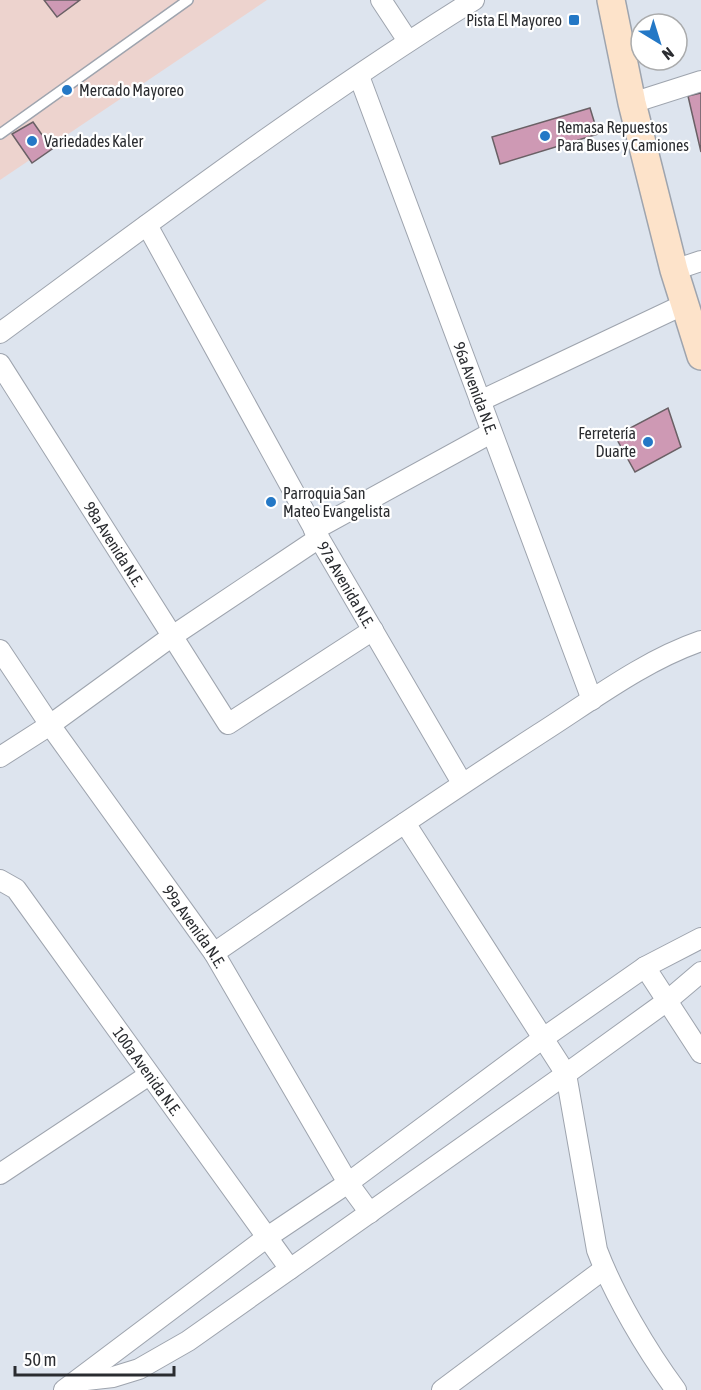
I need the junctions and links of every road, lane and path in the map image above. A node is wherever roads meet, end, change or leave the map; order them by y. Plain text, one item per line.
1 (189, 0) edge
2 (381, 0) edge
3 (474, 0) edge
4 (611, 0) edge
5 (408, 41) junction
6 (359, 76) junction
7 (701, 81) edge
8 (632, 103) junction
9 (0, 134) edge
10 (147, 225) junction
11 (701, 261) edge
12 (674, 270) junction
13 (685, 304) junction
14 (0, 333) edge
15 (701, 356) edge
16 (0, 364) edge
17 (480, 400) junction
18 (491, 433) junction
19 (317, 534) junction
20 (373, 630) junction
21 (171, 637) junction
22 (701, 641) edge
23 (0, 650) edge
24 (592, 700) junction
25 (50, 725) junction
26 (0, 757) edge
27 (462, 783) junction
28 (405, 823) junction
29 (0, 880) edge
30 (701, 938) edge
31 (214, 953) junction
32 (645, 967) junction
33 (701, 972) edge
34 (667, 1001) junction
35 (542, 1039) junction
36 (701, 1053) edge
37 (566, 1074) junction
38 (149, 1075) junction
39 (0, 1174) edge
40 (348, 1182) junction
41 (370, 1213) junction
42 (266, 1238) junction
43 (290, 1269) junction
44 (604, 1269) junction
45 (70, 1386) edge
46 (442, 1390) edge
47 (675, 1390) edge

1 - 9 lane
2 - 5 street
3 - 5 street
4 - 8 main road
5 - 6 street
6 - 10 street
6 - 17 street, 96a Avenida N.E.
7 - 8 street
8 - 12 main road
10 - 14 street
10 - 19 street, 97a Avenida N.E.
11 - 12 street
12 - 13 main road
13 - 15 main road
13 - 17 street
16 - 21 street, 98a Avenida N.E.
17 - 18 street, 96a Avenida N.E.
18 - 19 street
18 - 24 street, 96a Avenida N.E.
19 - 20 street, 97a Avenida N.E.
19 - 21 street
20 - 21 street, 98a Avenida N.E.
20 - 27 street, 97a Avenida N.E.
21 - 25 street
22 - 24 street
23 - 25 street, 99a Avenida N.E.
24 - 27 street
25 - 26 street
25 - 31 street, 99a Avenida N.E.
27 - 28 street
28 - 31 street
28 - 35 street
29 - 38 street, 100a Avenida N.E.
30 - 32 street
31 - 40 street, 99a Avenida N.E.
32 - 34 street
32 - 35 street
33 - 34 street
34 - 36 street
34 - 37 street
35 - 37 street
35 - 40 street
37 - 41 street
37 - 44 street
38 - 39 street
38 - 42 street, 100a Avenida N.E.
40 - 41 street, 99a Avenida N.E.
40 - 42 street
41 - 43 street
42 - 43 street, 100a Avenida N.E.
42 - 45 street
43 - 45 street
44 - 46 street
44 - 47 street

